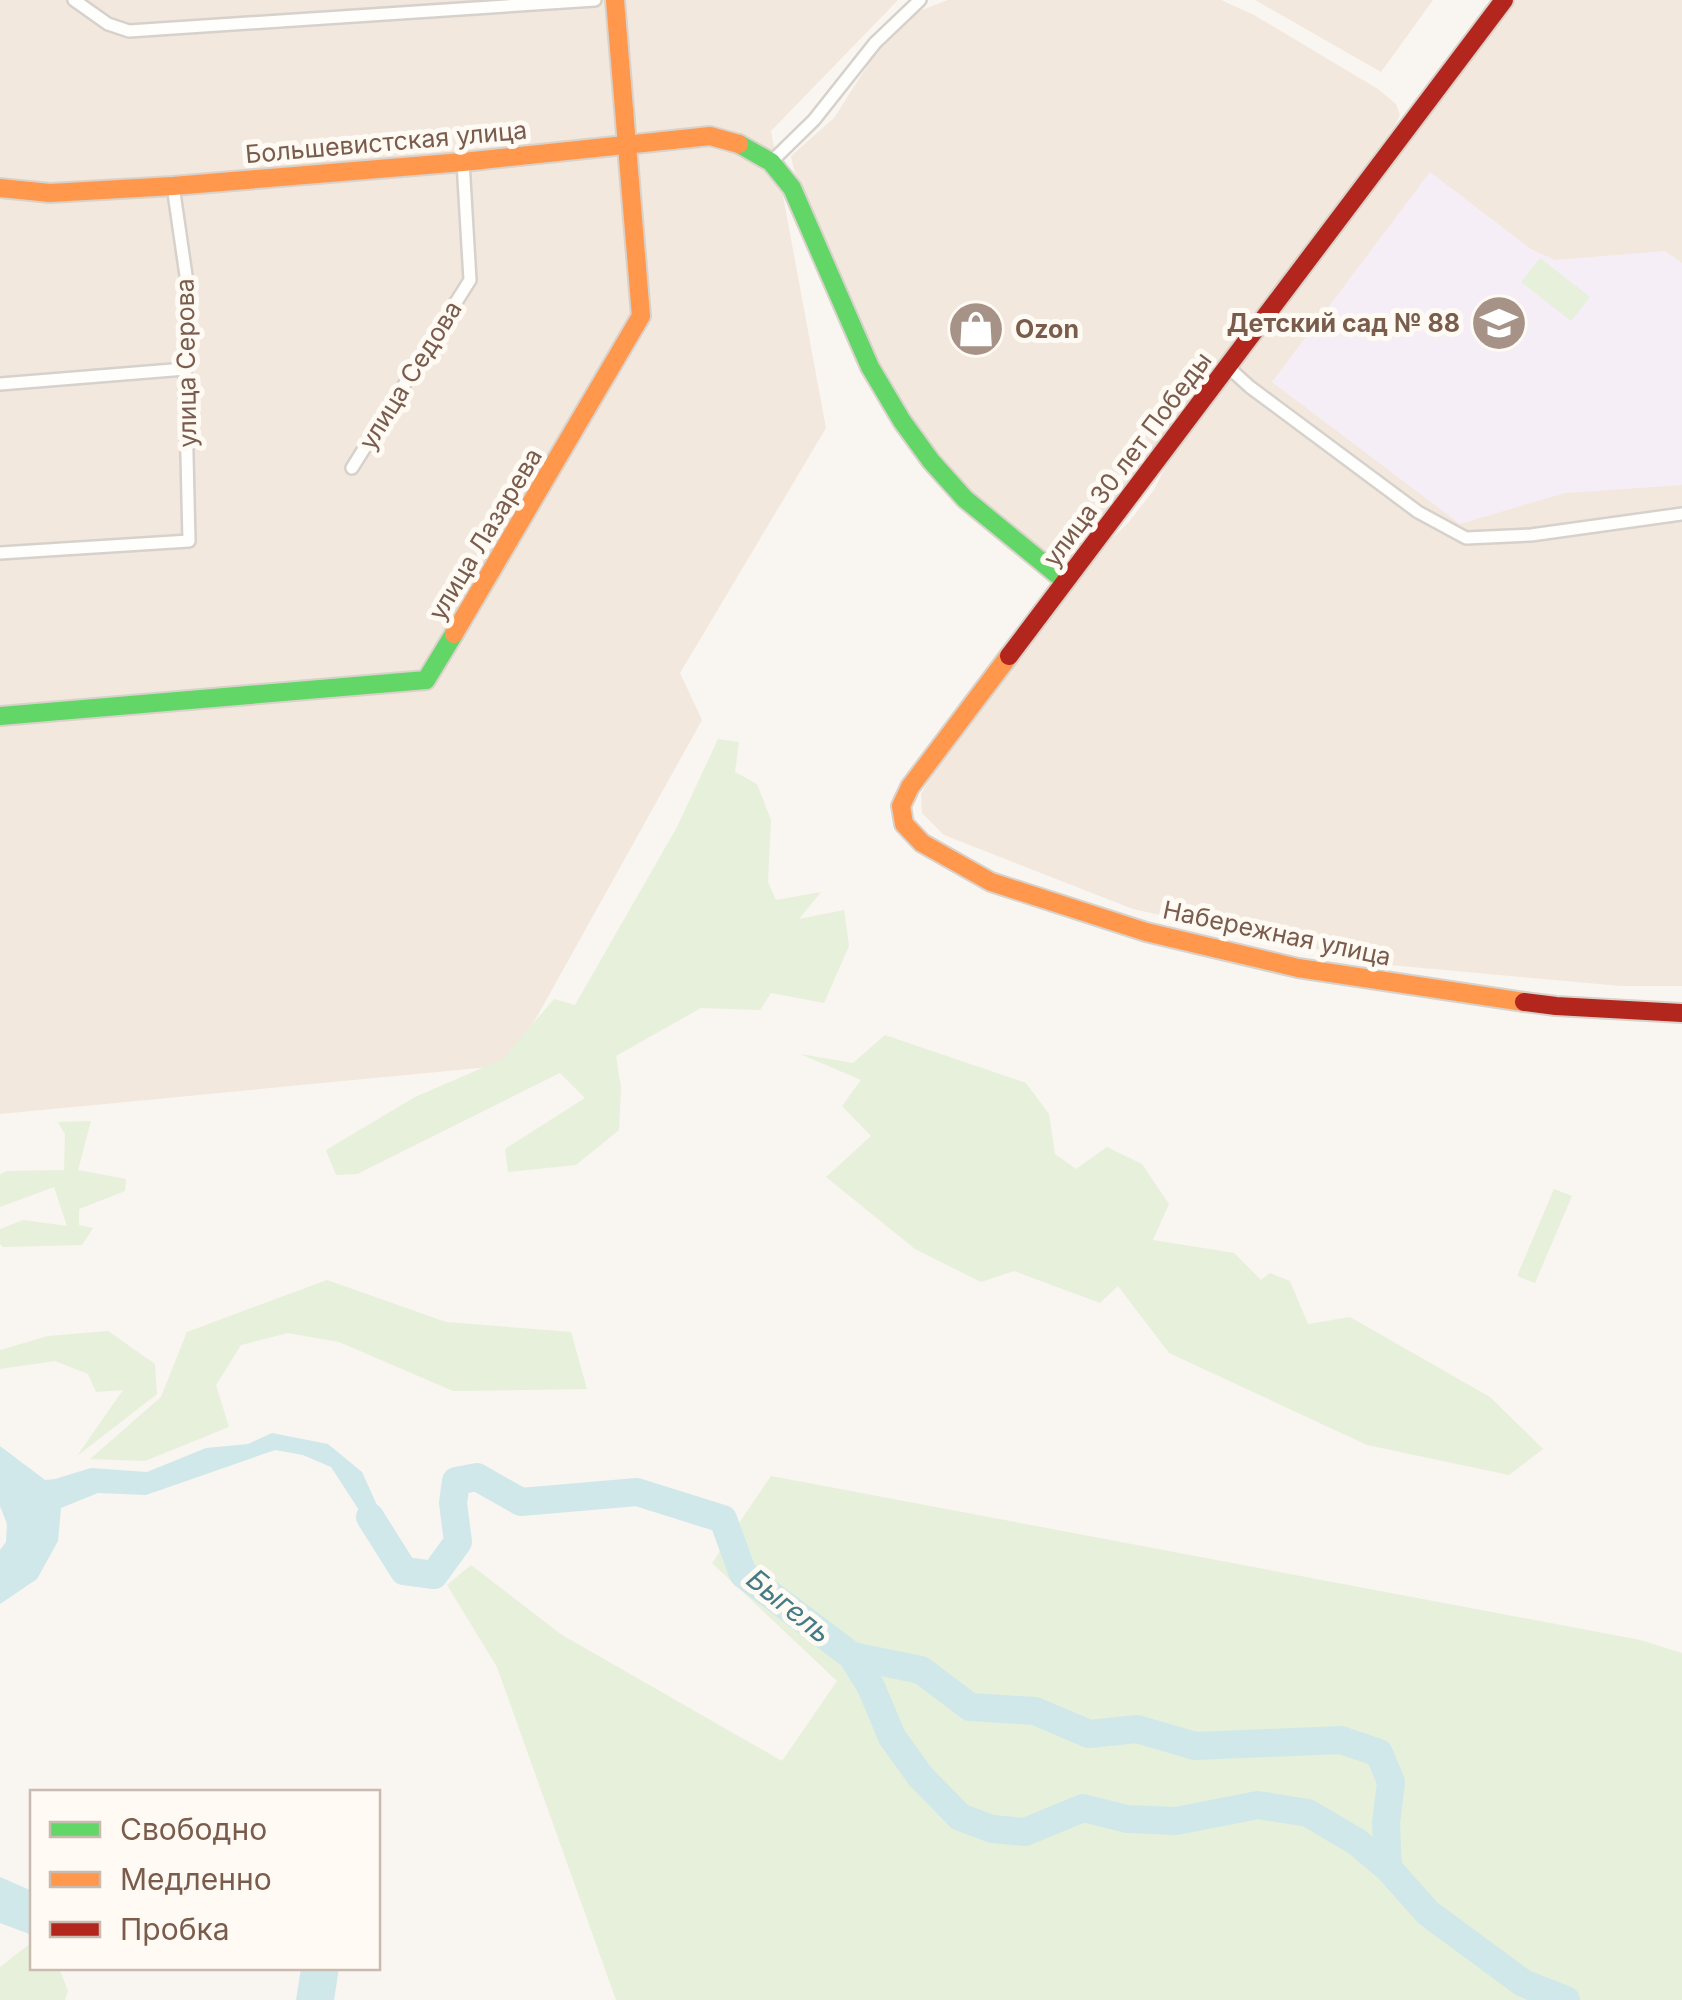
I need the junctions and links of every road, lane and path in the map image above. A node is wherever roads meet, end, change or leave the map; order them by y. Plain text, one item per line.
1 (74, 0) edge
2 (595, 0) edge
3 (615, 0) edge
4 (920, 0) edge
5 (1504, 0) edge
6 (627, 144) junction
7 (463, 162) junction
8 (771, 162) junction
9 (172, 186) junction
10 (0, 188) edge
11 (1228, 368) junction
12 (185, 369) junction
13 (0, 384) edge
14 (352, 468) dead end
15 (1682, 514) edge
16 (0, 553) edge
17 (1065, 581) junction
18 (0, 716) edge
19 (901, 806) joint
20 (1682, 1012) edge

1 - 2 street
3 - 6 street, улица Лазарева
4 - 8 street
5 - 11 street, улица 30 лет Победы
6 - 7 street, Большевистская улица
6 - 8 street, Большевистская улица
6 - 18 street, улица Лазарева
7 - 9 street, Большевистская улица
7 - 14 street, улица Седова
8 - 17 street
9 - 10 street, Большевистская улица
9 - 12 street, улица Серова
11 - 15 street
11 - 17 street, улица 30 лет Победы
12 - 13 street
12 - 16 street, улица Серова
17 - 19 street, улица 30 лет Победы
19 - 20 street, Набережная улица

